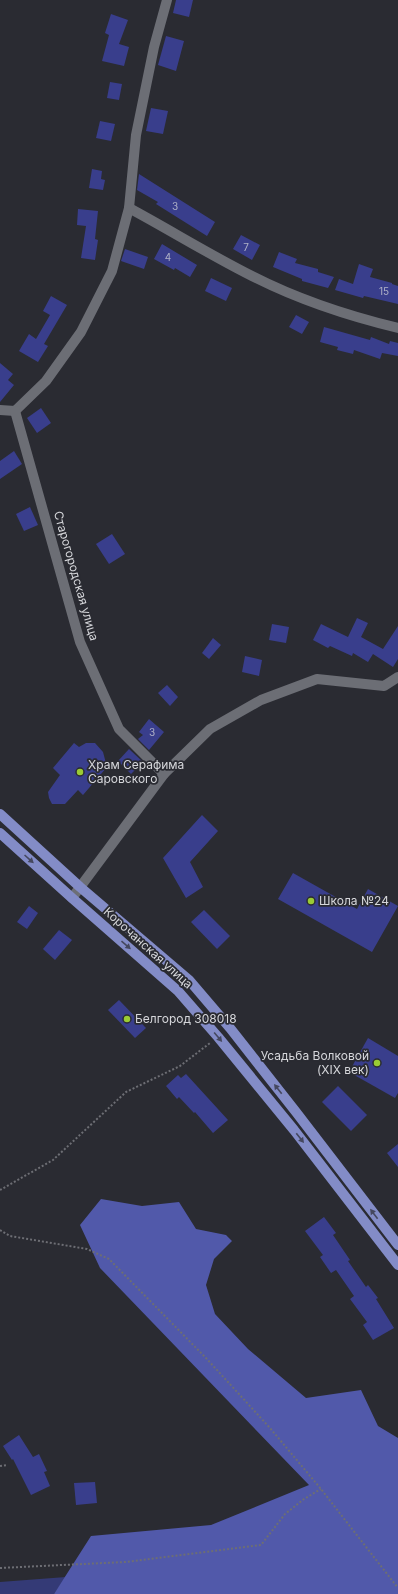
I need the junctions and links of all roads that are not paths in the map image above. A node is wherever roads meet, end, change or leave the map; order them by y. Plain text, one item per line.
1 (167, 0) edge
2 (129, 208) junction
3 (398, 328) edge
4 (0, 410) edge
5 (15, 411) junction
6 (398, 677) edge
7 (164, 774) junction
8 (0, 814) edge
9 (0, 833) edge
10 (80, 887) junction
11 (72, 898) junction
12 (398, 1245) edge
13 (398, 1265) edge

1 - 2 street
2 - 3 street
2 - 5 street
4 - 5 street
5 - 7 street, Старогородская улица
6 - 7 street
7 - 10 street
8 - 10 main road, Корочанская улица
9 -> 11 main road, Корочанская улица
10 - 11 street
12 -> 10 main road, Корочанская улица
11 -> 13 main road, Корочанская улица

